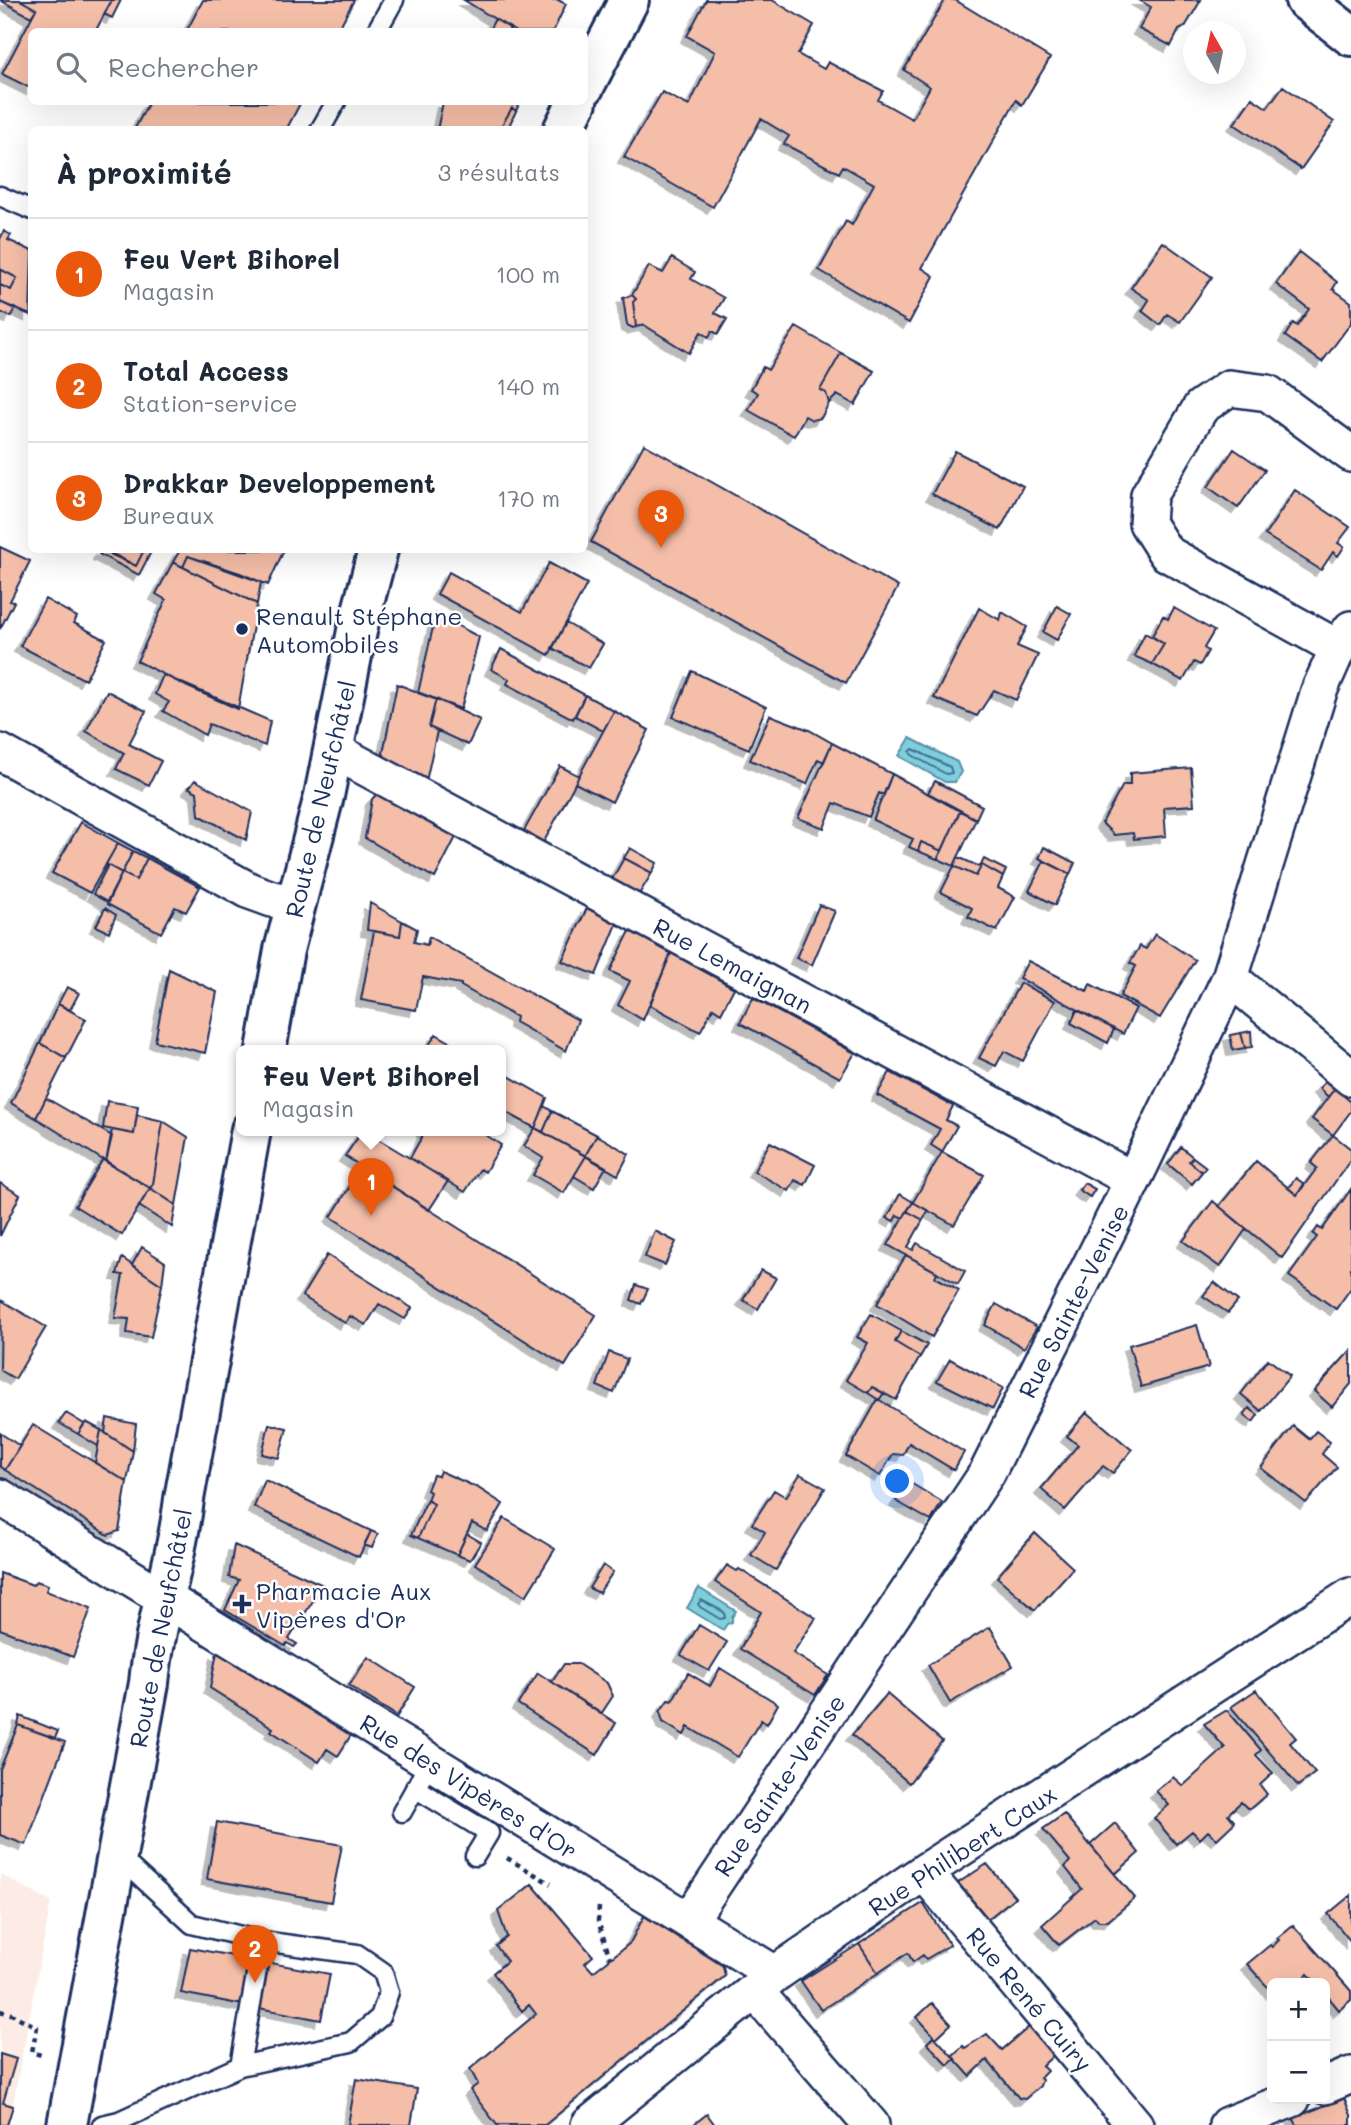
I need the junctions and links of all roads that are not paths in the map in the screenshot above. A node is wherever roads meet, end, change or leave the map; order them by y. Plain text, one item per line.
1 (394, 0) edge
2 (628, 0) edge
3 (1305, 0) edge
4 (378, 28) edge
5 (1351, 36) edge
6 (588, 79) edge
7 (334, 105) edge
8 (576, 105) edge
9 (322, 126) edge
10 (565, 126) edge
11 (0, 196) edge
12 (28, 208) edge
13 (1351, 454) edge
14 (377, 553) edge
15 (1345, 638) edge
16 (332, 750) junction
17 (0, 752) edge
18 (296, 903) junction
19 (1230, 978) junction
20 (267, 1045) edge
21 (1351, 1078) edge
22 (250, 1136) edge
23 (1133, 1180) junction
24 (0, 1497) edge
25 (164, 1597) junction
26 (1351, 1597) edge
27 (423, 1775) junction
28 (401, 1812) dead end
29 (478, 1850) road end
30 (117, 1855) junction
31 (924, 1872) junction
32 (689, 1922) junction
33 (262, 1941) junction
34 (765, 1983) junction
35 (240, 2066) junction
36 (1351, 2075) edge
37 (1330, 2084) edge
38 (1280, 2104) edge
39 (67, 2125) edge
40 (102, 2125) edge
41 (589, 2125) edge
42 (871, 2125) edge
43 (1135, 2125) edge
44 (1227, 2125) edge

1 - 4 lane
2 - 6 main road
3 - 5 main road
7 - 9 lane
8 - 10 main road
11 - 12 lane
13 - 15 street
14 - 16 main road, Route de Neufchâtel
15 - 19 street, Rue Sainte-Venise
16 - 18 main road, Route de Neufchâtel
16 - 23 street, Rue Lemaignan
17 - 18 street
18 - 20 main road, Route de Neufchâtel
19 - 21 street
19 - 23 street, Rue Sainte-Venise
22 - 25 main road, Route de Neufchâtel
23 - 32 street, Rue Sainte-Venise
24 - 25 street, Rue des Vipères d'Or
25 - 27 street, Rue des Vipères d'Or
25 - 30 main road, Route de Neufchâtel
26 - 31 street, Rue Philibert Caux
27 - 28 lane
27 - 29 lane
27 - 32 street, Rue des Vipères d'Or
30 - 33 lane
30 - 39 main road, Route de Neufchâtel
31 - 34 street, Rue Philibert Caux
31 - 43 street, Rue René Cuiry
32 - 34 street, Rue des Vipères d'Or
33 - 35 lane
33 - 35 lane
34 - 41 street, Rue Philibert Caux
34 - 42 street, Rue des Vipères d'Or
35 - 40 lane
36 - 37 street
38 - 44 street

